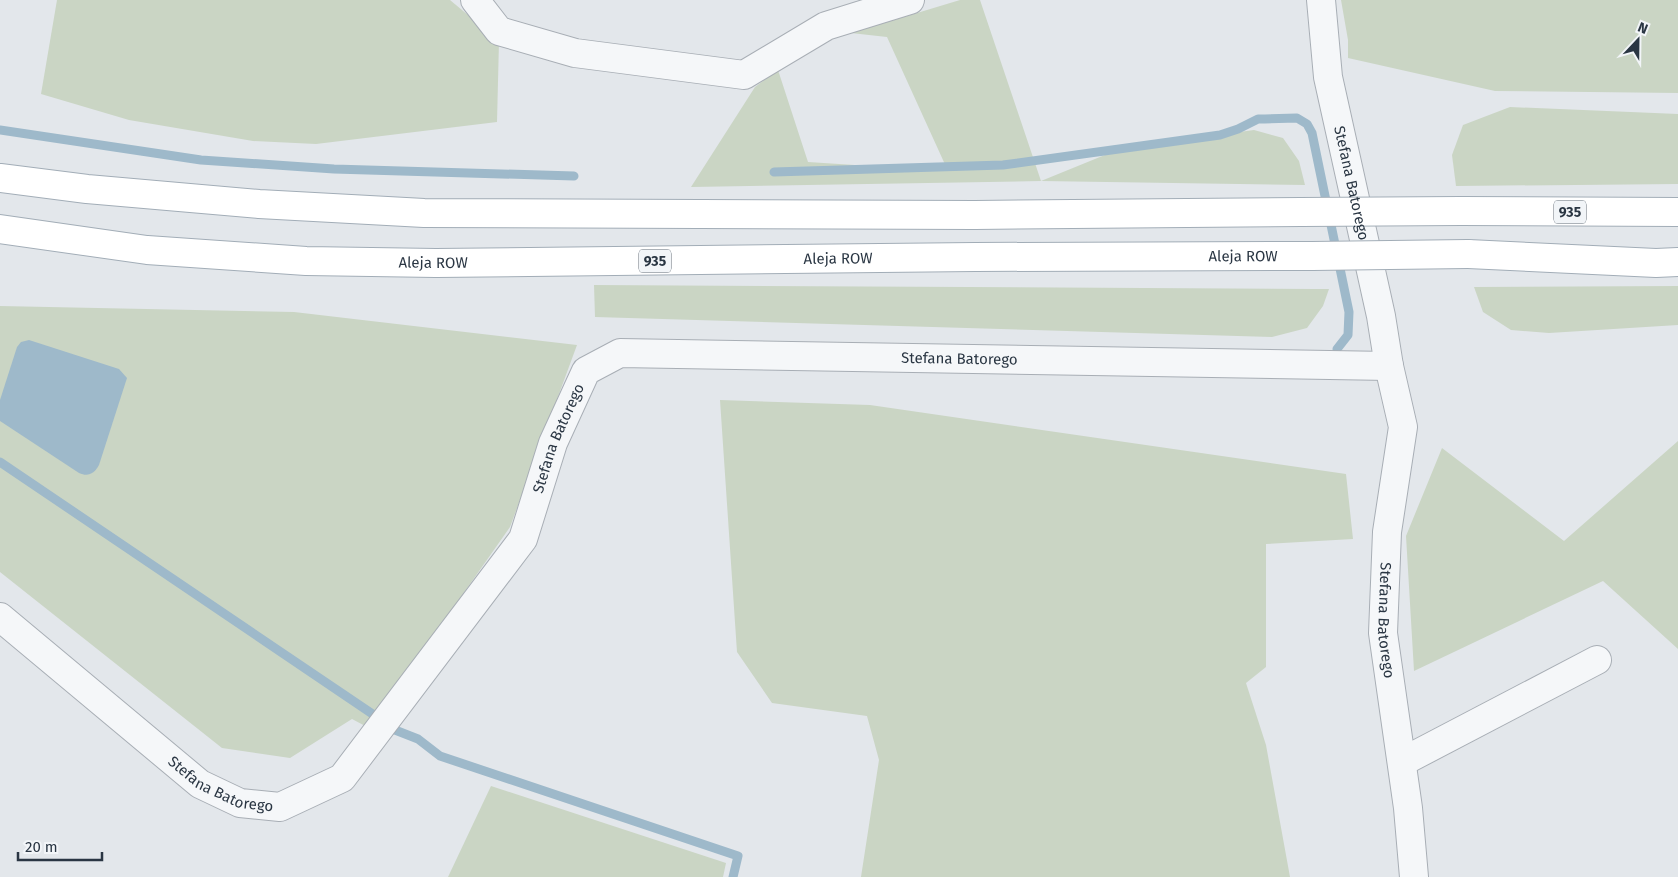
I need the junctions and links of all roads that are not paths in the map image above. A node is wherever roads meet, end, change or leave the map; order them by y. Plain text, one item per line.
1 (475, 0) edge
2 (910, 0) edge
3 (1320, 0) edge
4 (0, 178) edge
5 (1678, 212) edge
6 (0, 229) edge
7 (1678, 262) edge
8 (1389, 366) junction
9 (0, 617) edge
10 (1597, 660) dead end
11 (1402, 762) junction
12 (1414, 877) edge

1 - 2 street
3 - 8 street, Stefana Batorego
4 - 5 main road, 935, bridge
6 - 7 main road, Aleja ROW / 935, bridge
8 - 9 street, Stefana Batorego
8 - 11 street, Stefana Batorego
10 - 11 street
11 - 12 street, Stefana Batorego

